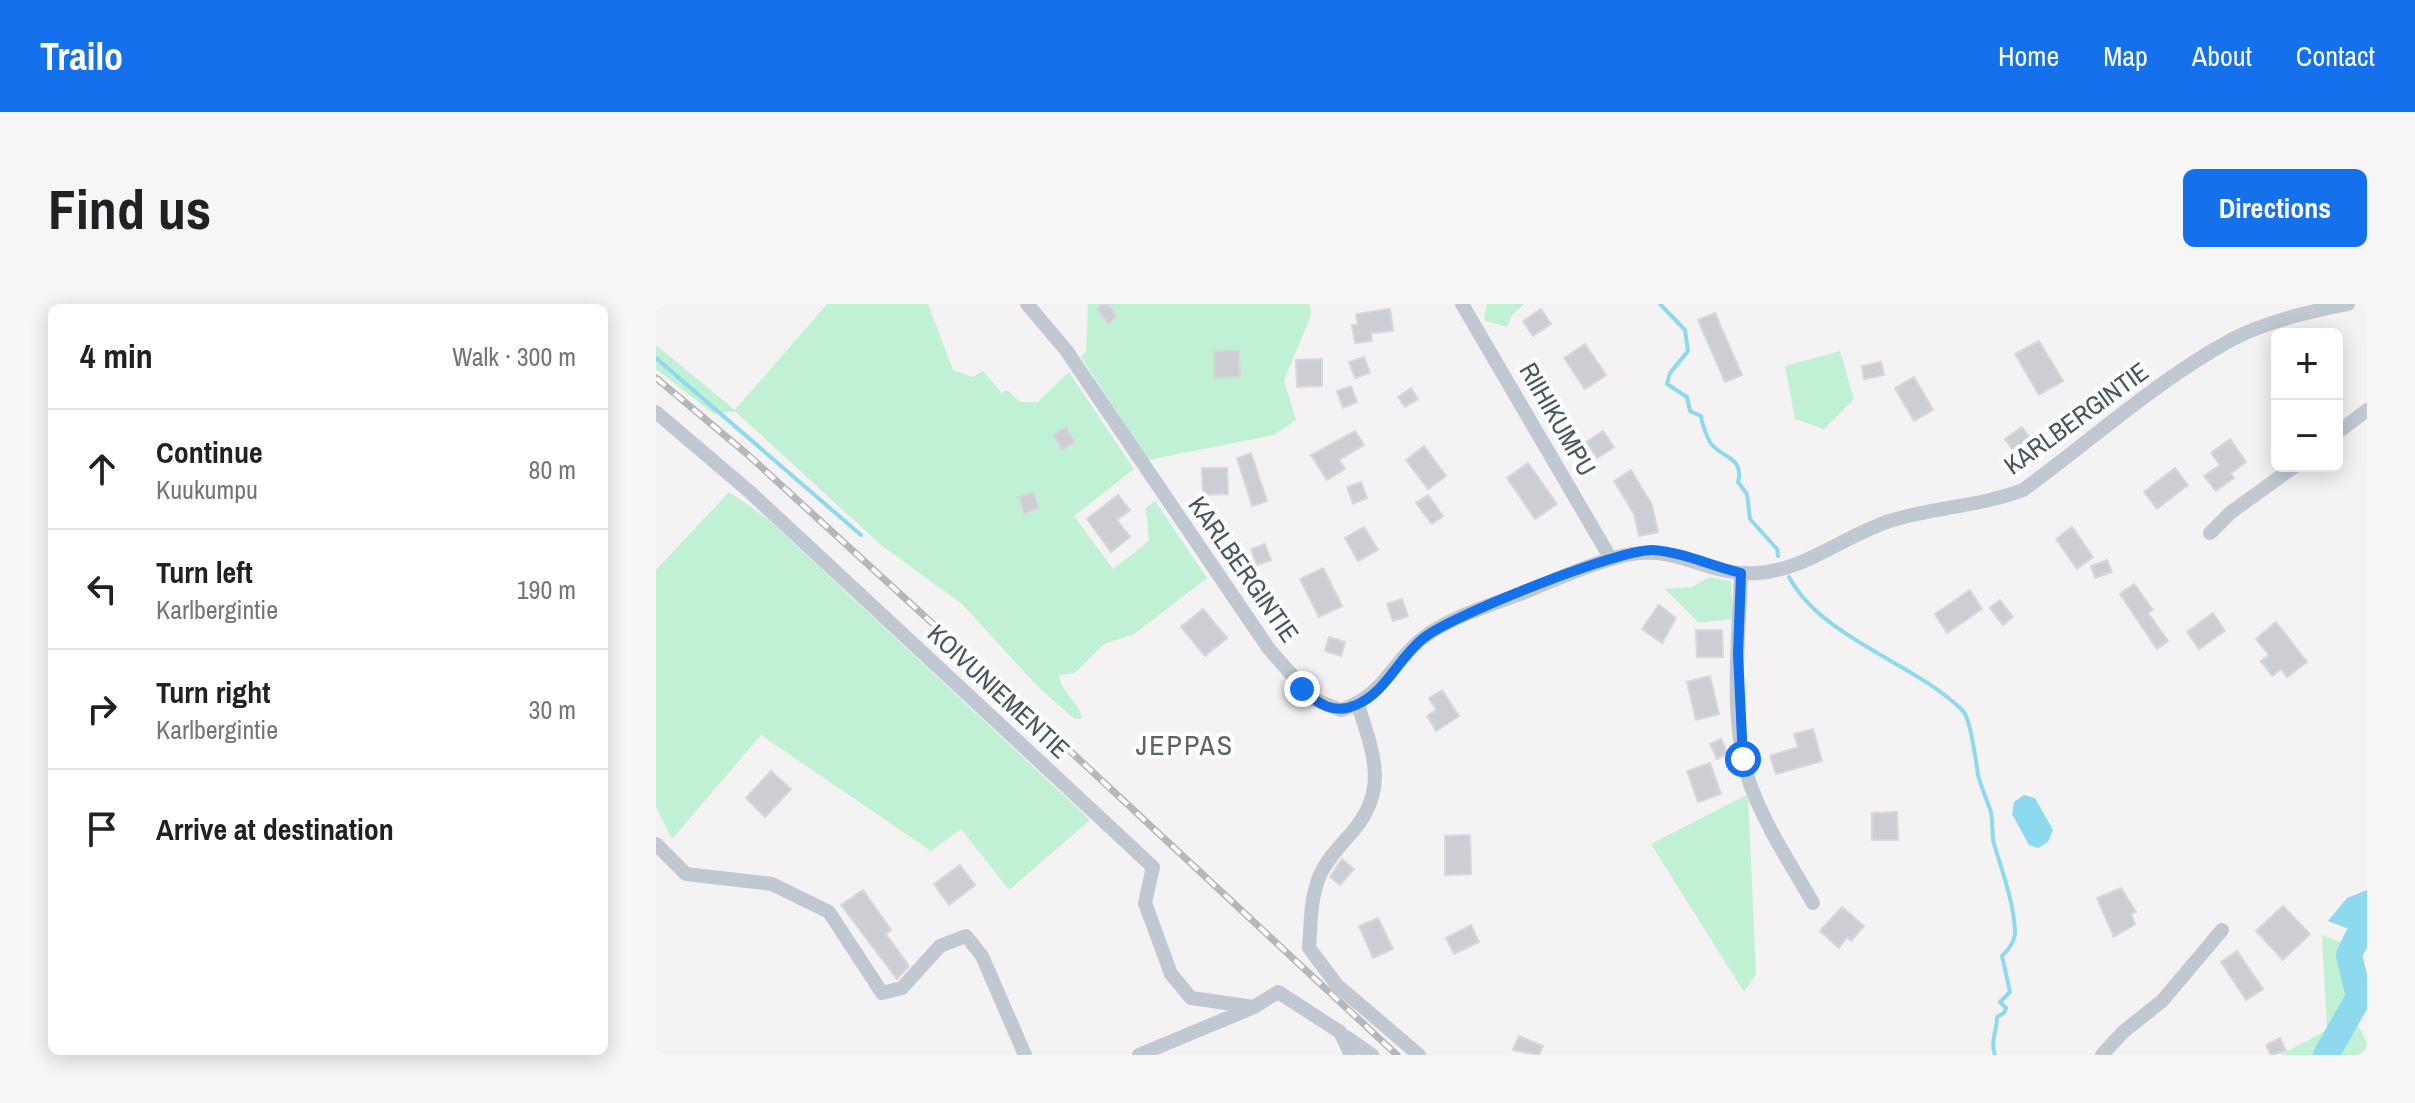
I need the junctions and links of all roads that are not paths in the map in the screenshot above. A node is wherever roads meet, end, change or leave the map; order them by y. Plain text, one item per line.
1 (1027, 304) edge
2 (1462, 304) edge
3 (2348, 304) edge
4 (2367, 410) edge
5 (656, 412) edge
6 (2343, 428) edge
7 (2287, 472) edge
8 (2210, 533) dead end
9 (1611, 559) junction
10 (1741, 573) junction
11 (1358, 705) junction
12 (656, 844) edge
13 (1813, 903) dead end
14 (2222, 930) dead end
15 (1254, 1007) junction
16 (1340, 1032) junction
17 (1025, 1055) edge
18 (1139, 1055) edge
19 (1351, 1055) edge
20 (1372, 1055) edge
21 (1419, 1055) edge
22 (2102, 1055) edge

1 - 11 street, KARLBERGINTIE
2 - 9 street, RIIHIKUMPU
3 - 10 street, KARLBERGINTIE
4 - 6 street
5 - 15 street, KOIVUNIEMENTIE
7 - 8 street
9 - 10 street, KARLBERGINTIE
9 - 11 street, KARLBERGINTIE
10 - 13 street
11 - 21 street
12 - 17 street
14 - 22 street
15 - 16 street
15 - 18 street
16 - 19 street
16 - 20 street

